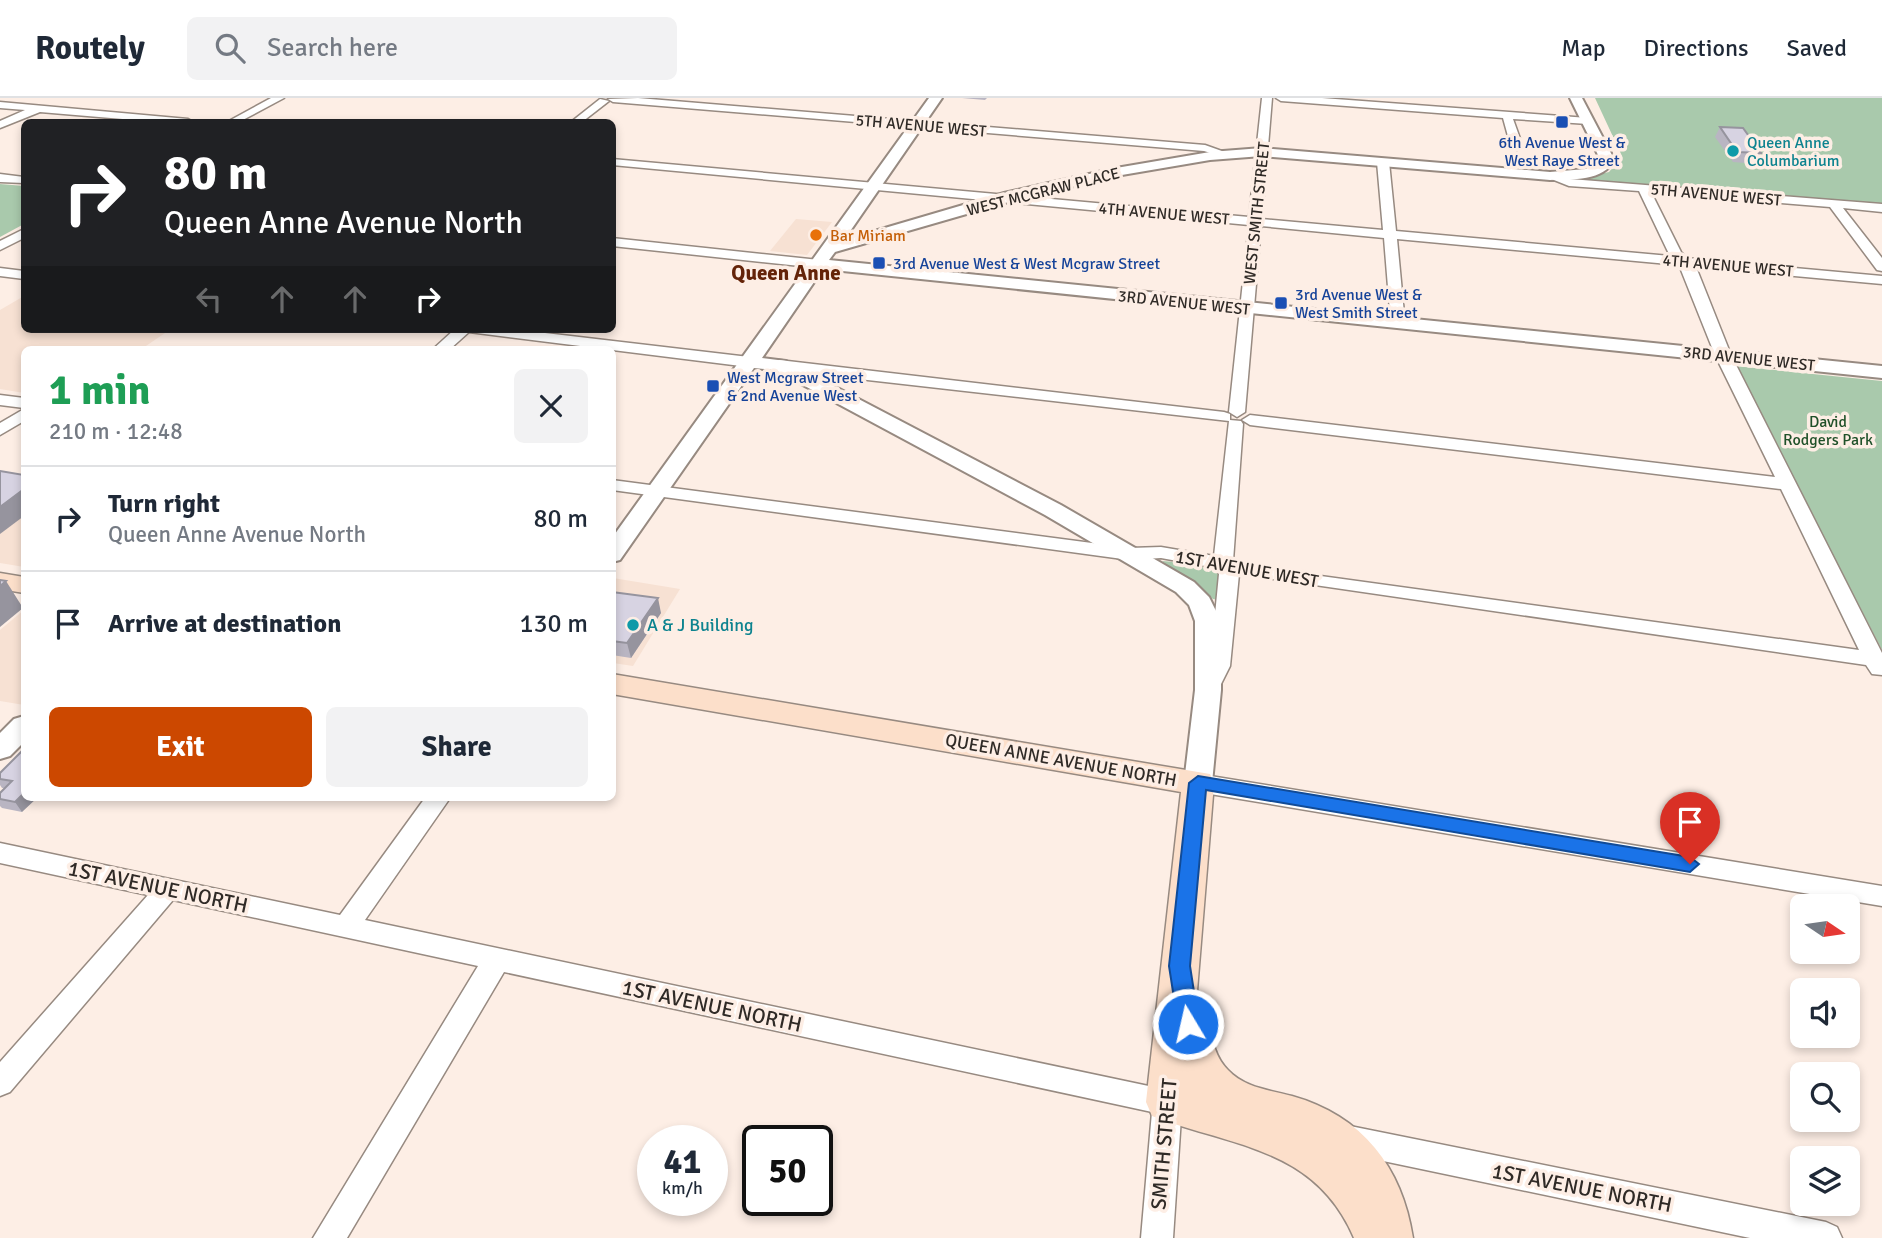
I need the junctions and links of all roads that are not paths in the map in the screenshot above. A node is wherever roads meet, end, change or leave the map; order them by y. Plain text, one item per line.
1 (63, 98) edge
2 (279, 98) edge
3 (936, 98) edge
4 (1267, 98) edge
5 (1281, 98) edge
6 (1576, 98) edge
7 (608, 99) edge
8 (1381, 102) edge
9 (0, 105) edge
10 (38, 109) junction
11 (1507, 115) junction
12 (153, 119) edge
13 (238, 119) edge
14 (580, 119) edge
15 (1588, 121) junction
16 (918, 124) junction
17 (0, 125) edge
18 (1517, 147) dead end
19 (1262, 152) junction
20 (1227, 155) junction
21 (616, 162) edge
22 (1383, 162) junction
23 (1550, 176) junction
24 (0, 178) edge
25 (21, 180) edge
26 (874, 186) junction
27 (1643, 188) junction
28 (1004, 198) junction
29 (1835, 206) junction
30 (1882, 208) edge
31 (1255, 222) junction
32 (1391, 234) junction
33 (21, 235) edge
34 (616, 242) edge
35 (0, 246) edge
36 (824, 256) junction
37 (1684, 261) junction
38 (1882, 267) edge
39 (0, 272) edge
40 (21, 275) edge
41 (1882, 280) edge
42 (1246, 308) junction
43 (1398, 324) junction
44 (459, 333) edge
45 (507, 333) edge
46 (445, 346) edge
47 (616, 346) edge
48 (616, 346) edge
49 (1723, 355) junction
50 (749, 362) junction
51 (779, 365) junction
52 (1882, 372) edge
53 (0, 400) edge
54 (21, 403) edge
55 (21, 416) edge
56 (1236, 418) junction
57 (0, 430) edge
58 (1786, 484) junction
59 (616, 486) edge
60 (658, 491) junction
61 (616, 549) edge
62 (1130, 554) junction
63 (1223, 565) junction
64 (0, 581) edge
65 (21, 584) edge
66 (1879, 664) edge
67 (616, 685) edge
68 (1208, 690) junction
69 (21, 729) edge
70 (0, 749) edge
71 (1198, 783) junction
72 (436, 801) edge
73 (0, 853) edge
74 (168, 889) junction
75 (1882, 896) edge
76 (346, 927) junction
77 (496, 961) junction
78 (1180, 966) junction
79 (0, 1083) edge
80 (1167, 1102) junction
81 (1339, 1138) junction
82 (329, 1238) edge
83 (1157, 1238) edge
84 (1377, 1238) edge
85 (1391, 1238) edge
86 (1826, 1238) edge

1 - 10 street
2 - 13 street
3 - 16 street
4 - 19 street, WEST SMITH STREET
5 - 8 street
6 - 15 street
7 - 14 street
7 - 16 street, 5TH AVENUE WEST
8 - 11 street
9 - 10 street
10 - 12 street
10 - 17 street
11 - 15 street
11 - 18 street
15 - 23 street, 5TH AVENUE WEST
16 - 20 street, 5TH AVENUE WEST
16 - 26 street
19 - 20 street, WEST MCGRAW PLACE
19 - 22 street, 5TH AVENUE WEST
19 - 31 street, WEST SMITH STREET
20 - 28 street, WEST MCGRAW PLACE
21 - 26 street, 4TH AVENUE WEST
22 - 23 street, 5TH AVENUE WEST
22 - 32 street
23 - 27 street, 5TH AVENUE WEST
24 - 25 street
26 - 28 street, 4TH AVENUE WEST
26 - 36 street
27 - 29 street, 5TH AVENUE WEST
27 - 37 street
28 - 31 street, 4TH AVENUE WEST
28 - 36 street, WEST MCGRAW PLACE
29 - 30 street, 5TH AVENUE WEST
29 - 38 street
31 - 32 street, 4TH AVENUE WEST
31 - 42 street, WEST SMITH STREET
32 - 37 street, 4TH AVENUE WEST
32 - 43 street
33 - 35 street
34 - 36 street, 3RD AVENUE WEST
36 - 42 street, 3RD AVENUE WEST
36 - 50 street
37 - 41 street, 4TH AVENUE WEST
37 - 49 street
39 - 40 street
42 - 43 street, 3RD AVENUE WEST
42 - 56 street, WEST SMITH STREET
43 - 49 street, 3RD AVENUE WEST
44 - 46 street
45 - 47 street
48 - 50 street
49 - 52 street, 3RD AVENUE WEST
49 - 58 street
50 - 51 street
50 - 60 street
51 - 56 street
51 - 62 street
53 - 54 street
55 - 57 street
56 - 58 street
56 - 63 street, WEST SMITH STREET
58 - 66 street
59 - 60 street, 1ST AVENUE WEST
60 - 61 street
60 - 62 street, 1ST AVENUE WEST
62 - 63 street, 1ST AVENUE WEST
62 - 68 street, WEST SMITH STREET
63 - 66 street, 1ST AVENUE WEST
63 - 68 street, WEST SMITH STREET
64 - 65 main road
67 - 71 main road, QUEEN ANNE AVENUE NORTH
68 - 71 street, WEST SMITH STREET
69 - 70 street
71 - 75 street, QUEEN ANNE AVENUE NORTH
71 - 78 main road, SMITH STREET
72 - 76 street
73 - 74 street, 1ST AVENUE NORTH
74 - 76 street, 1ST AVENUE NORTH
74 - 79 street
76 - 77 street, 1ST AVENUE NORTH
77 - 80 street, 1ST AVENUE NORTH
77 - 82 street
78 - 80 main road, SMITH STREET
78 - 81 main road, SMITH STREET
80 - 83 street, SMITH STREET
80 - 84 main road, 1ST AVENUE NORTH
81 - 85 main road, SMITH STREET
81 - 86 street, 1ST AVENUE NORTH

